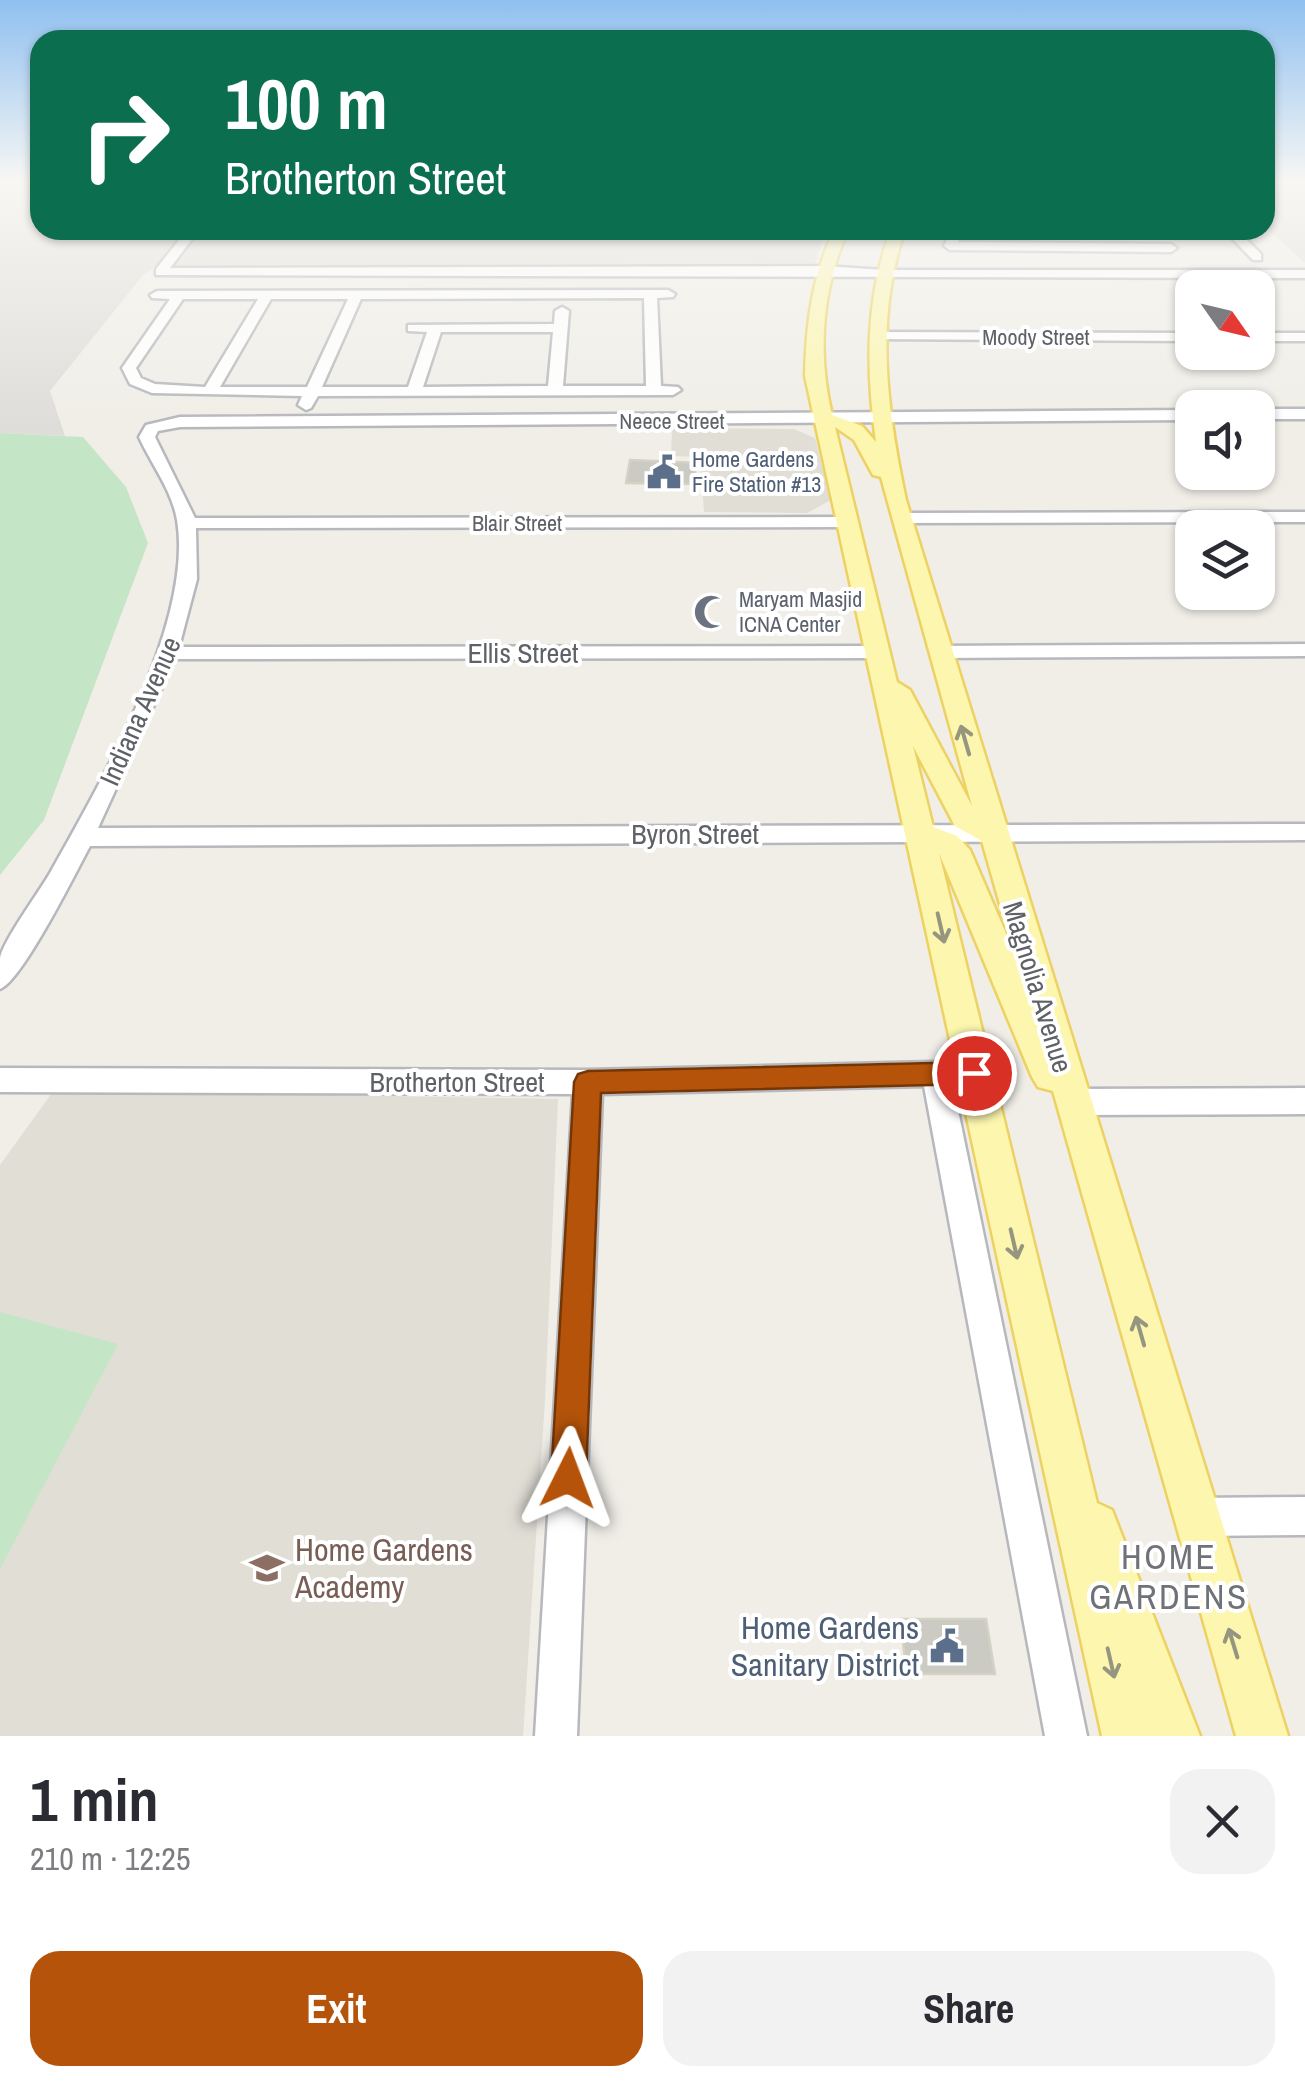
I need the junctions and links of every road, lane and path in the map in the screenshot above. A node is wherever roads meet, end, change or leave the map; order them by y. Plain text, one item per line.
1 (168, 262) edge
2 (827, 262) edge
3 (888, 262) edge
4 (1090, 262) edge
5 (824, 270) junction
6 (566, 271) junction
7 (884, 274) junction
8 (1100, 274) junction
9 (1305, 274) edge
10 (564, 294) junction
11 (650, 294) junction
12 (668, 294) dead end
13 (157, 295) dead end
14 (179, 295) junction
15 (267, 295) junction
16 (356, 295) junction
17 (412, 328) dead end
18 (435, 328) junction
19 (561, 328) junction
20 (880, 336) junction
21 (1175, 337) edge
22 (1275, 337) edge
23 (1305, 337) edge
24 (814, 358) junction
25 (555, 390) junction
26 (654, 390) junction
27 (674, 390) dead end
28 (414, 391) junction
29 (210, 392) junction
30 (314, 392) junction
31 (301, 414) dead end
32 (1275, 414) edge
33 (1305, 414) edge
34 (1175, 415) edge
35 (826, 419) junction
36 (882, 419) junction
37 (152, 428) joint
38 (899, 509) junction
39 (1305, 517) edge
40 (846, 522) junction
41 (187, 523) junction
42 (1305, 650) edge
43 (877, 652) junction
44 (940, 652) junction
45 (169, 653) junction
46 (1305, 832) edge
47 (919, 833) junction
48 (993, 834) junction
49 (85, 837) junction
50 (0, 978) edge
51 (955, 1073) junction
52 (0, 1080) edge
53 (588, 1082) junction
54 (1305, 1101) edge
55 (1072, 1102) junction
56 (1053, 1411) junction
57 (1305, 1516) edge
58 (1195, 1518) junction
59 (556, 1736) edge
60 (1066, 1736) edge
61 (1128, 1736) edge
62 (1174, 1736) edge
63 (1262, 1736) edge

1 - 6 street
2 - 5 main road
3 - 7 main road, Magnolia Avenue
4 - 8 street
5 - 6 street
5 - 7 street
5 - 24 main road
6 - 10 street
7 - 8 street
7 - 20 main road, Magnolia Avenue
8 - 9 street
10 - 11 street
10 - 16 street
10 - 19 street
11 - 12 street
11 - 26 street
13 - 14 street
14 - 15 street
14 - 29 street
15 - 16 street
15 - 29 street
16 - 30 street
17 - 18 street
18 - 19 street
18 - 28 street
19 - 25 street
20 - 21 street, Moody Street
20 - 36 main road, Magnolia Avenue
22 - 23 street
24 - 35 main road
24 - 36 main road
25 - 26 street
25 - 28 street
26 - 27 street
28 - 30 street
29 - 30 street
30 - 31 street
32 - 33 street
34 - 36 street, Neece Street
35 - 36 street, Neece Street
35 - 37 street, Neece Street
35 - 38 main road
35 - 40 main road
36 - 38 main road, Magnolia Avenue
37 - 41 street, Indiana Avenue
38 - 39 street
38 - 44 main road, Magnolia Avenue
40 - 41 street, Blair Street
40 - 43 main road
41 - 45 street, Indiana Avenue
42 - 44 street
43 - 45 street, Ellis Street
43 - 47 main road
43 - 48 main road
48 -> 44 main road, Magnolia Avenue
45 - 49 street, Indiana Avenue
46 - 48 street, Byron Street
47 - 48 street, Byron Street
47 - 49 street, Byron Street
47 -> 51 main road
47 - 55 main road
48 - 55 main road, Magnolia Avenue
49 - 50 street, Indiana Avenue
51 - 53 street, Brotherton Street
51 -> 56 main road
51 - 60 street
52 - 53 street, Brotherton Street
53 - 59 street
54 - 55 street
58 -> 55 main road, Magnolia Avenue
56 -> 61 main road
56 - 62 main road
57 - 58 street
63 -> 58 main road, Magnolia Avenue

